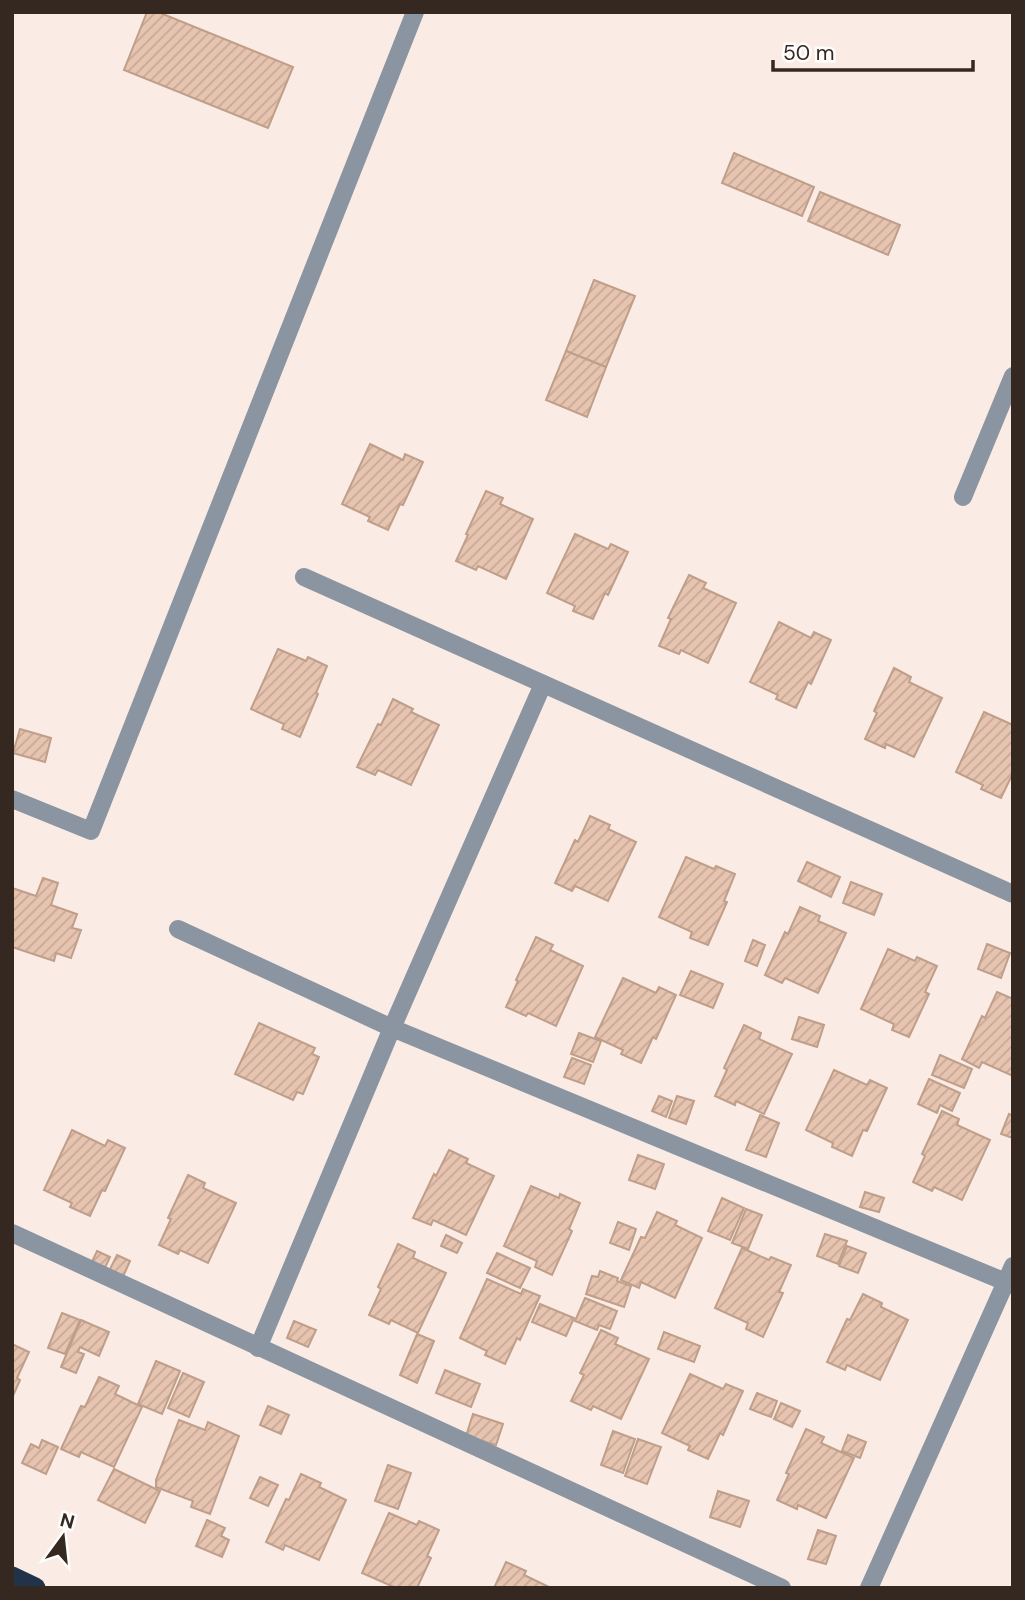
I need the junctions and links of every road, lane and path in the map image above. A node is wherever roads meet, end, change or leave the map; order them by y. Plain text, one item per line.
1 (415, 12) edge
2 (1013, 376) edge
3 (964, 497) dead end
4 (304, 577) dead end
5 (543, 684) junction
6 (12, 799) edge
7 (1013, 894) edge
8 (178, 929) dead end
9 (392, 1028) junction
10 (12, 1233) edge
11 (1010, 1278) edge
12 (258, 1348) junction
13 (12, 1577) edge
14 (35, 1588) edge
15 (782, 1588) edge
16 (869, 1588) edge

1 - 6 street
2 - 3 street
4 - 5 street
5 - 7 street
5 - 9 street
8 - 9 street
9 - 11 street
9 - 12 street
10 - 12 street
11 - 16 street
12 - 15 street
13 - 14 highway

